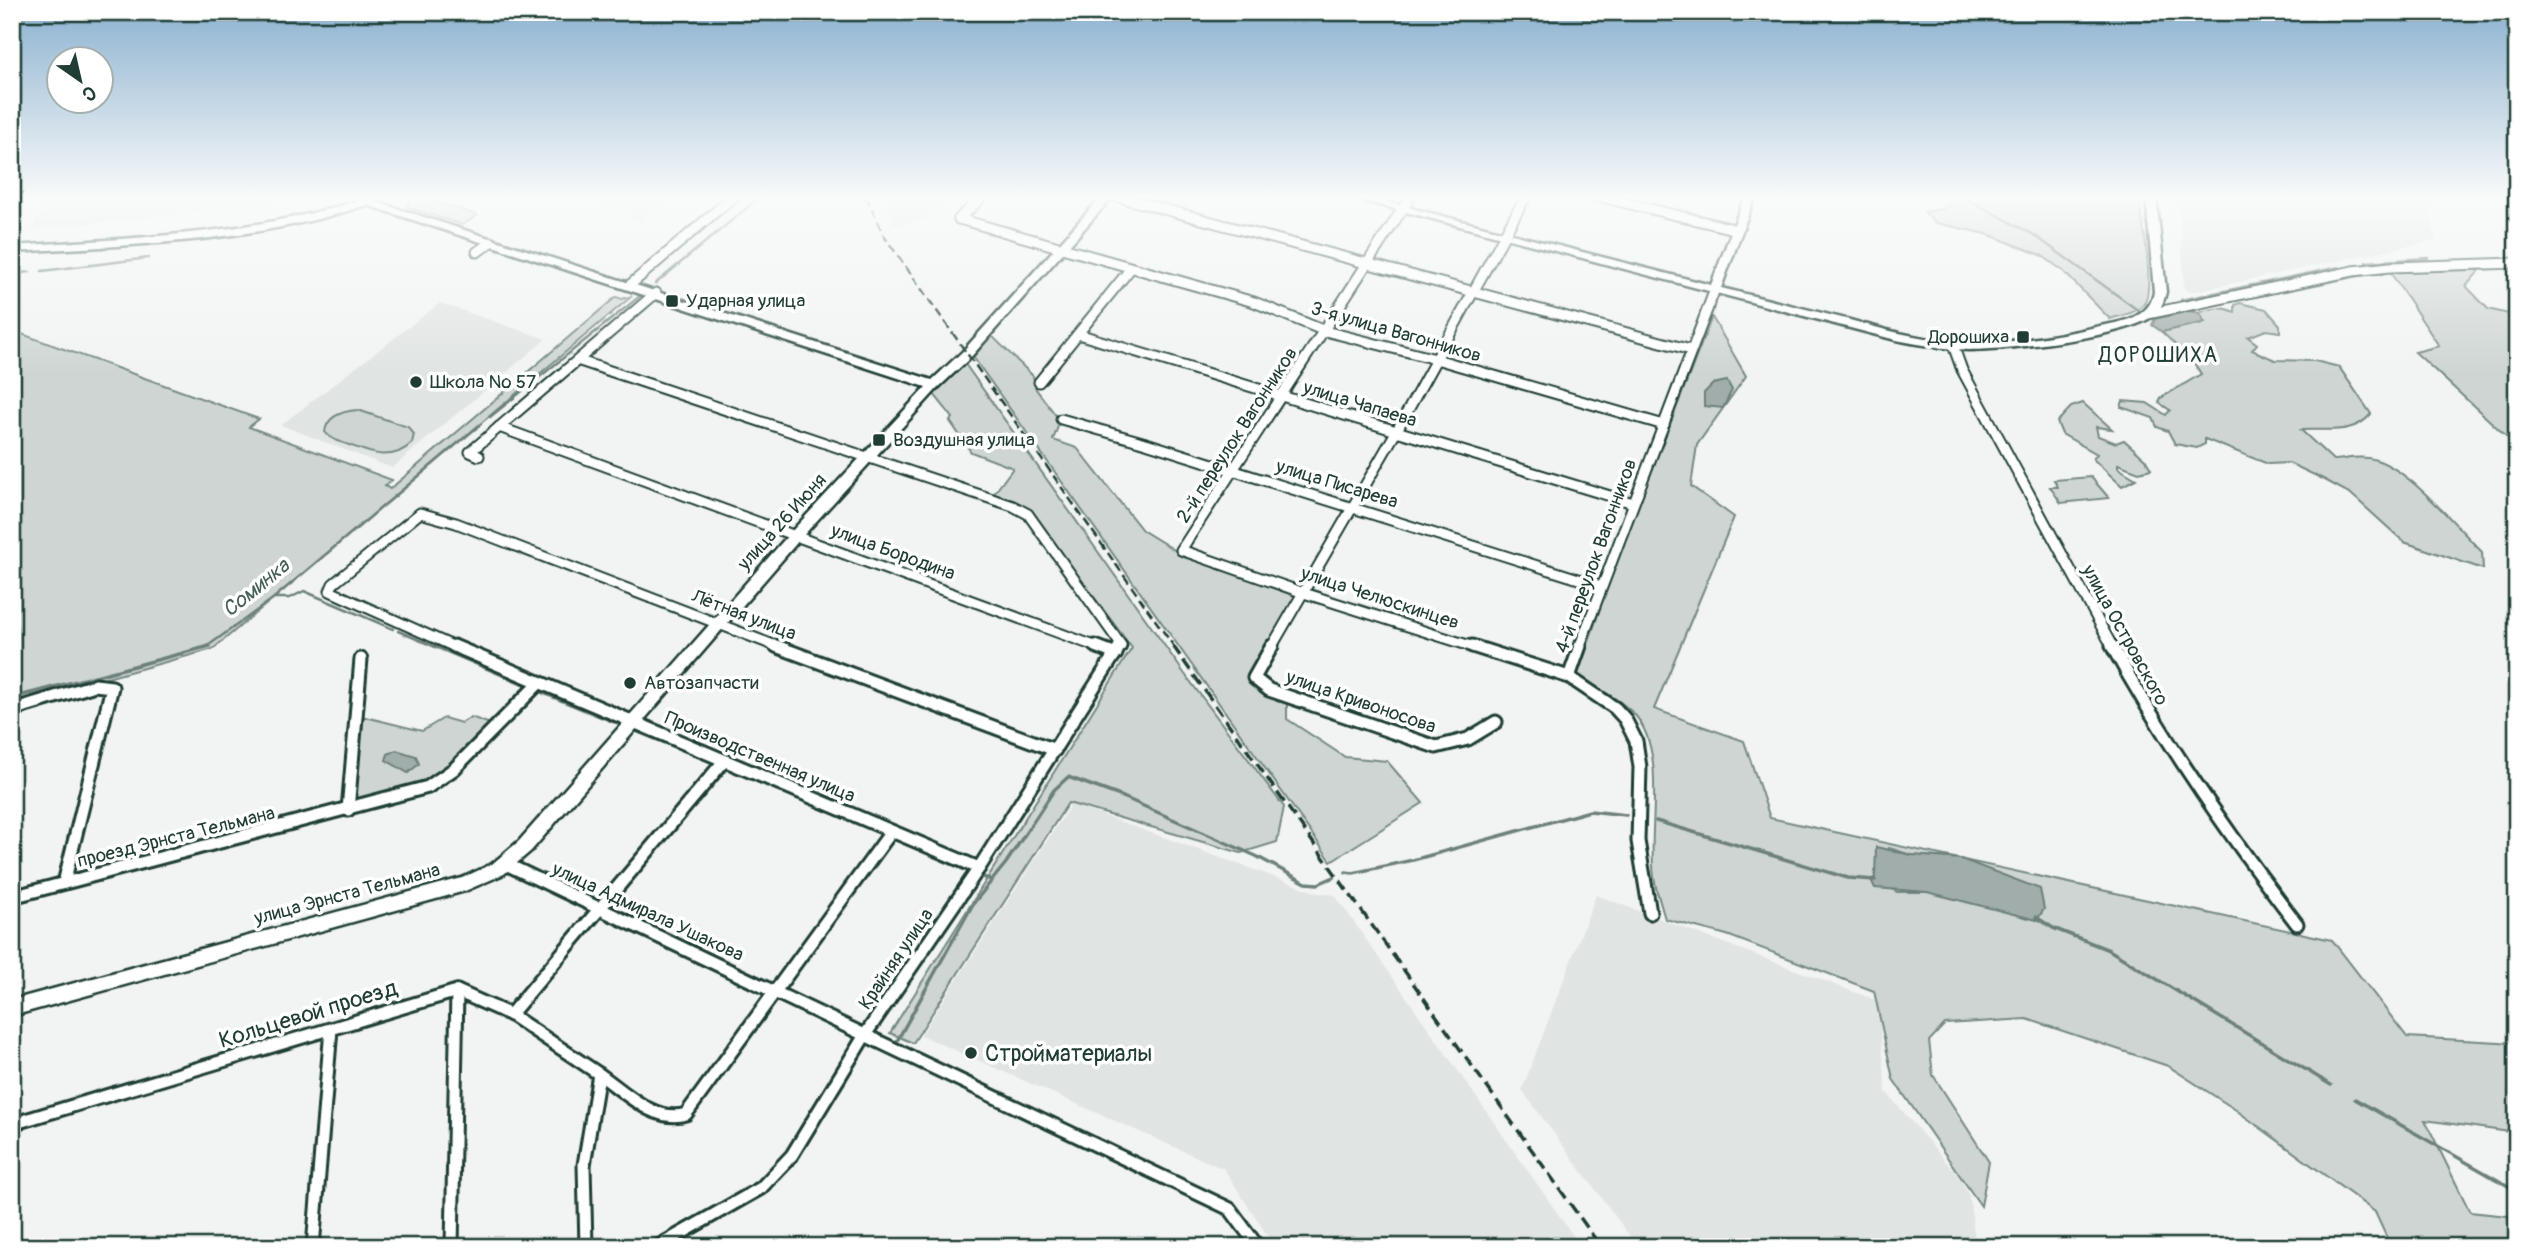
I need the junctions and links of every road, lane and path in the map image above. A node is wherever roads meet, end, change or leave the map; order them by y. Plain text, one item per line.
1 (532, 255) edge
2 (665, 255) edge
3 (1056, 255) edge
4 (1085, 255) edge
5 (1332, 255) edge
6 (1372, 255) edge
7 (1493, 255) edge
8 (1581, 255) edge
9 (1728, 255) edge
10 (2156, 255) edge
11 (2517, 262) edge
12 (1366, 264) junction
13 (1131, 268) junction
14 (630, 285) junction
15 (1715, 289) junction
16 (1471, 292) junction
17 (656, 293) junction
18 (2148, 314) junction
19 (1325, 331) junction
20 (1078, 334) junction
21 (1953, 345) junction
22 (1691, 350) junction
23 (1436, 359) junction
24 (580, 361) junction
25 (1039, 382) dead end
26 (934, 385) junction
27 (1280, 397) junction
28 (1061, 419) dead end
29 (1664, 425) junction
30 (499, 428) junction
31 (1396, 432) junction
32 (868, 456) junction
33 (479, 457) dead end
34 (1233, 470) junction
35 (1633, 503) junction
36 (1354, 508) junction
37 (796, 535) junction
38 (1181, 550) joint
39 (1601, 586) junction
40 (1304, 593) junction
41 (335, 594) joint
42 (717, 624) junction
43 (1119, 649) junction
44 (361, 659) dead end
45 (1569, 677) junction
46 (538, 684) junction
47 (12, 710) edge
48 (632, 721) junction
49 (1496, 722) dead end
50 (1055, 750) junction
51 (724, 761) junction
52 (348, 810) junction
53 (891, 832) junction
54 (506, 864) junction
55 (979, 868) junction
56 (64, 883) junction
57 (12, 897) edge
58 (599, 909) junction
59 (1650, 913) dead end
60 (2297, 924) dead end
61 (457, 991) junction
62 (775, 992) junction
63 (12, 1008) edge
64 (510, 1015) junction
65 (331, 1029) junction
66 (865, 1035) junction
67 (599, 1074) junction
68 (13, 1128) edge
69 (313, 1247) edge
70 (452, 1247) edge
71 (586, 1247) edge
72 (657, 1247) edge
73 (1258, 1247) edge

1 - 14 street
2 - 14 street
3 - 26 street, улица 26 Июня
4 - 13 street, 3-я улица Вагонников
5 - 12 street
6 - 12 street, 2-й переулок Вагонников
7 - 16 street
8 - 15 street
9 - 15 street, 4-й переулок Вагонников
10 - 18 street
11 - 18 street
12 - 16 street
12 - 19 street, 2-й переулок Вагонников
13 - 19 street, 3-я улица Вагонников
13 - 20 street
14 - 17 street
15 - 21 street
15 - 22 street, 4-й переулок Вагонников
16 - 22 street
16 - 23 street
17 - 24 street
17 - 26 street
18 - 21 street
19 - 23 street, 3-я улица Вагонников
19 - 27 street, 2-й переулок Вагонников
20 - 25 street
20 - 27 street, улица Чапаева
21 - 60 street, улица Островского
22 - 29 street, 4-й переулок Вагонников
23 - 29 street, 3-я улица Вагонников
23 - 31 street
24 - 30 street
24 - 32 street
26 - 32 street, улица 26 Июня
27 - 31 street, улица Чапаева
27 - 34 street, 2-й переулок Вагонников
28 - 34 street, улица Писарева
29 - 35 street, 4-й переулок Вагонников
30 - 33 street
30 - 37 street, улица Бородина
31 - 35 street, улица Чапаева
31 - 36 street
32 - 37 street, улица 26 Июня
32 - 43 street
34 - 36 street, улица Писарева
34 - 38 street, 2-й переулок Вагонников
35 - 39 street, 4-й переулок Вагонников
36 - 39 street, улица Писарева
36 - 40 street
37 - 42 street, улица 26 Июня
37 - 43 street, улица Бородина
38 - 40 street, улица Челюскинцев
39 - 45 street, 4-й переулок Вагонников
40 - 45 street, улица Челюскинцев
40 - 49 street, улица Кривоносова
41 - 42 street, Лётная улица
41 - 46 street, Производственная улица
42 - 48 street, улица 26 Июня
42 - 50 street, Лётная улица
43 - 50 street, Крайняя улица
44 - 52 street
45 - 59 street, 4-й переулок Вагонников
46 - 48 street, Производственная улица
46 - 52 street, проезд Эрнста Тельмана
47 - 56 street
48 - 51 street, Производственная улица
48 - 54 street, улица Эрнста Тельмана
50 - 55 street, Крайняя улица
51 - 53 street, Производственная улица
51 - 58 street
52 - 56 street, проезд Эрнста Тельмана
53 - 55 street, Производственная улица
53 - 62 street
54 - 58 street, улица Адмирала Ушакова
54 - 63 street, улица Эрнста Тельмана
55 - 66 street, Крайняя улица
56 - 57 street, проезд Эрнста Тельмана
58 - 62 street, улица Адмирала Ушакова
58 - 64 street
61 - 64 street
61 - 65 street, Кольцевой проезд
61 - 70 street
62 - 66 street, улица Адмирала Ушакова
62 - 67 street
64 - 67 street
65 - 68 street, Кольцевой проезд
65 - 69 street
66 - 72 street, Крайняя улица
66 - 73 street, улица Адмирала Ушакова
67 - 71 street

